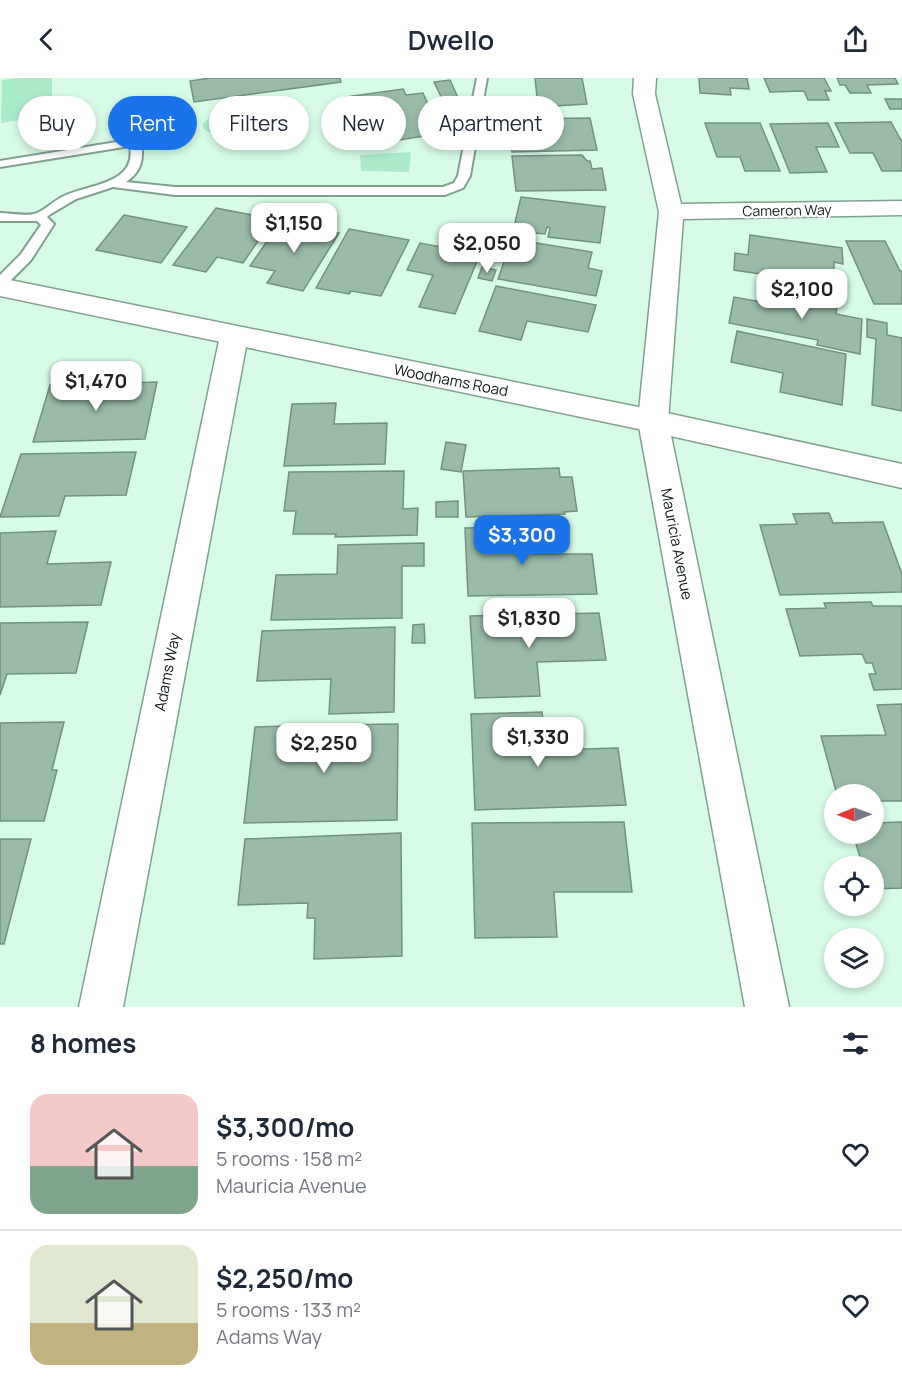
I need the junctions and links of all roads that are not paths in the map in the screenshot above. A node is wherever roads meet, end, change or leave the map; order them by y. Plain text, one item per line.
1 (482, 78) edge
2 (645, 78) edge
3 (0, 164) edge
4 (116, 184) junction
5 (902, 208) edge
6 (671, 212) junction
7 (0, 217) edge
8 (40, 217) junction
9 (0, 285) edge
10 (234, 336) junction
11 (653, 421) junction
12 (902, 476) edge
13 (101, 1007) edge
14 (767, 1007) edge

1 - 4 lane
2 - 6 street, Mauricia Avenue
3 - 4 lane
4 - 8 lane
5 - 6 street, Cameron Way
6 - 11 street, Mauricia Avenue
7 - 8 lane
8 - 9 lane
9 - 10 street, Woodhams Road
10 - 11 street, Woodhams Road
10 - 13 street, Adams Way
11 - 12 street, Woodhams Road
11 - 14 street, Mauricia Avenue

